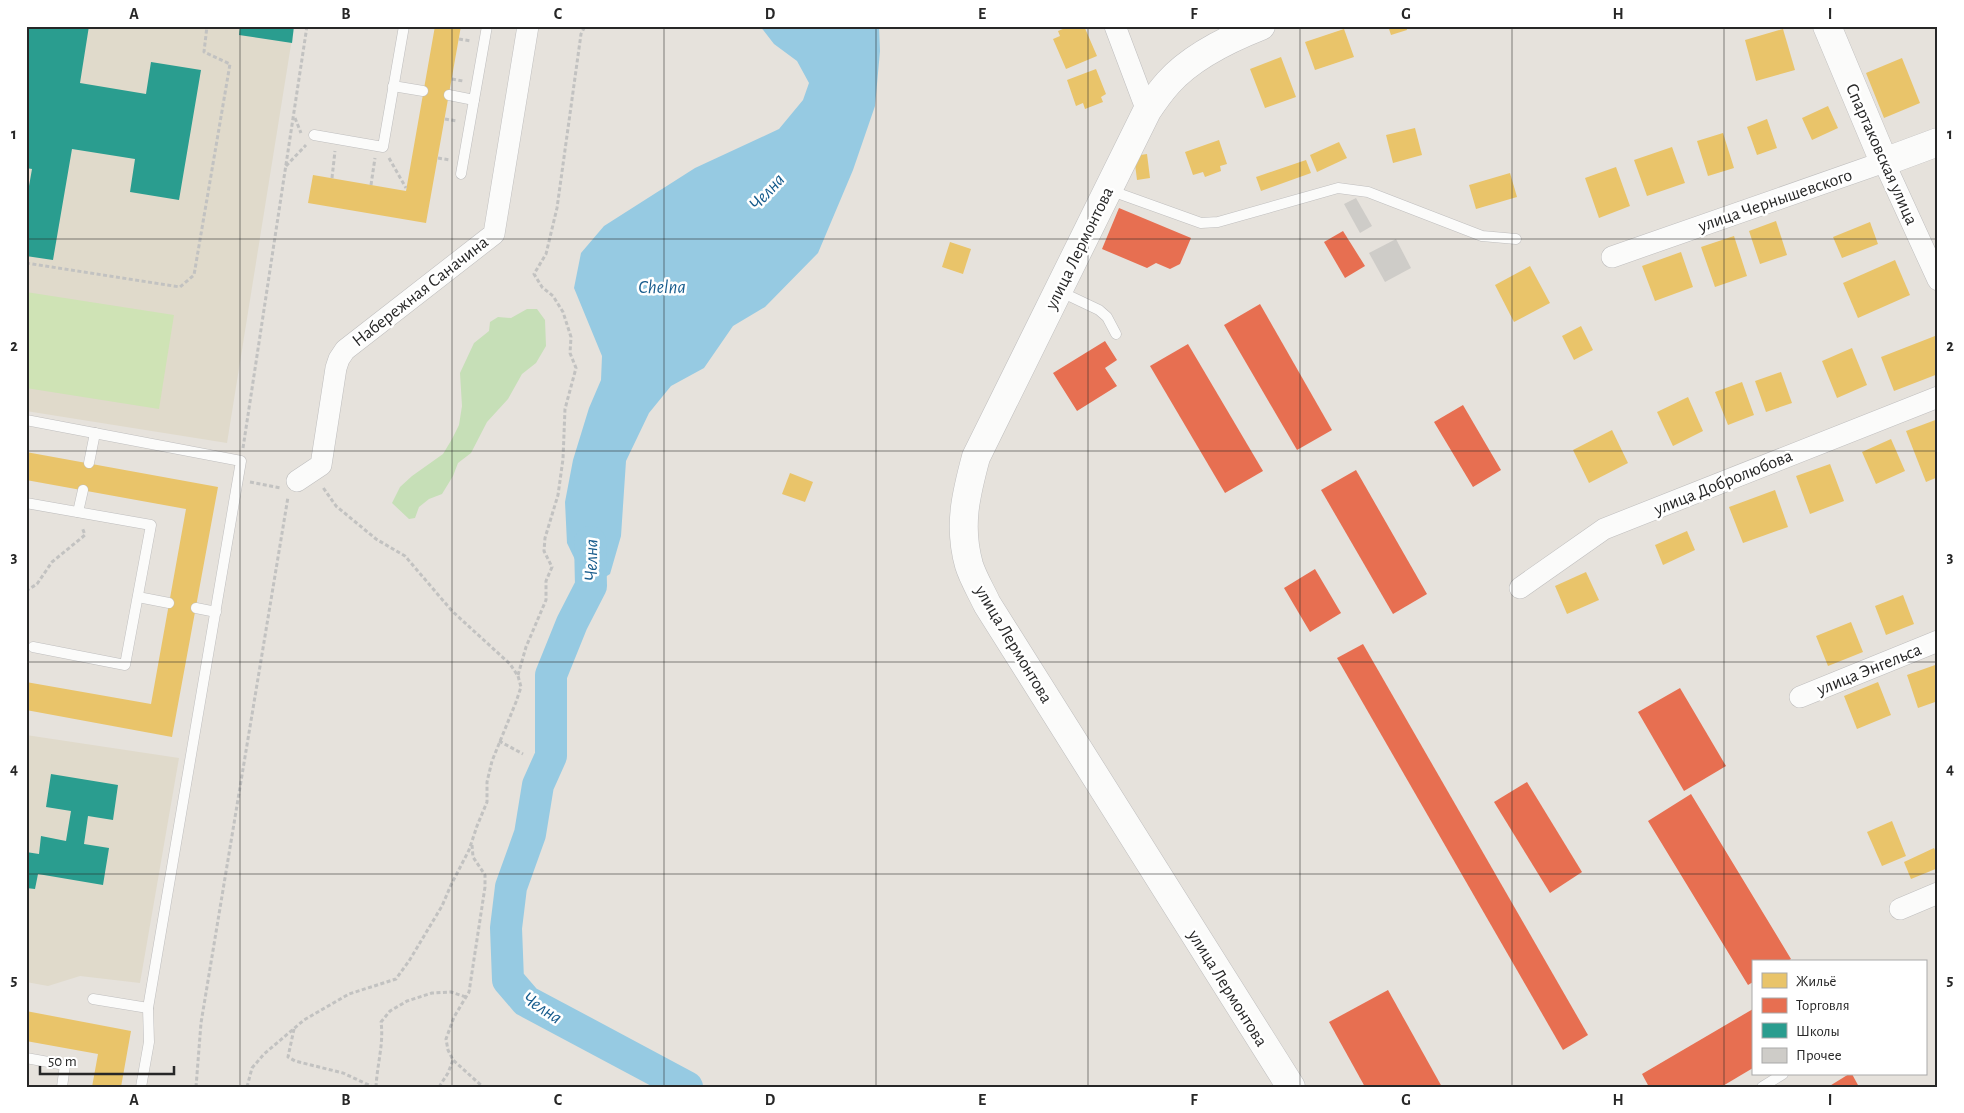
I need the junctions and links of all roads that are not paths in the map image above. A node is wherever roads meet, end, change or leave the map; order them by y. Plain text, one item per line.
1 (404, 26) edge
2 (487, 26) edge
3 (528, 26) edge
4 (1115, 26) edge
5 (1261, 26) edge
6 (1826, 26) edge
7 (393, 86) junction
8 (423, 91) dead end
9 (449, 95) dead end
10 (474, 100) junction
11 (1147, 112) junction
12 (314, 135) road end
13 (1938, 142) edge
14 (1884, 162) junction
15 (461, 174) dead end
16 (1108, 189) junction
17 (1516, 239) dead end
18 (1612, 257) dead end
19 (1938, 280) edge
20 (1058, 291) junction
21 (1116, 334) dead end
22 (1938, 397) edge
23 (26, 420) edge
24 (95, 432) junction
25 (89, 463) dead end
26 (293, 482) road end
27 (82, 490) dead end
28 (26, 502) edge
29 (78, 512) junction
30 (1520, 588) dead end
31 (138, 597) junction
32 (169, 603) dead end
33 (196, 608) dead end
34 (216, 612) junction
35 (1938, 641) edge
36 (33, 647) dead end
37 (1800, 697) dead end
38 (1938, 893) edge
39 (1900, 910) dead end
40 (93, 999) dead end
41 (148, 1008) junction
42 (26, 1058) edge
43 (1780, 1076) edge
44 (62, 1087) edge
45 (141, 1087) edge
46 (1291, 1087) edge
47 (1762, 1087) edge

1 - 7 lane
2 - 10 lane
3 - 26 street, Набережная Саначина
4 - 11 street
5 - 11 street, улица Лермонтова
6 - 14 street, Спартаковская улица
7 - 8 lane
7 - 12 lane
9 - 10 lane
10 - 15 lane
11 - 16 street, улица Лермонтова
13 - 14 street, улица Чернышевского
14 - 18 street, улица Чернышевского
14 - 19 street, Спартаковская улица
16 - 17 lane
16 - 20 street, улица Лермонтова
20 - 21 lane
20 - 46 street, улица Лермонтова
22 - 30 street, улица Добролюбова
23 - 24 lane
24 - 25 lane
24 - 34 lane
27 - 29 lane
28 - 29 lane
29 - 31 lane
31 - 32 lane
31 - 36 lane
33 - 34 lane
34 - 41 lane
35 - 37 street, улица Энгельса
38 - 39 street
40 - 41 lane
41 - 45 lane
42 - 44 lane
43 - 47 lane

